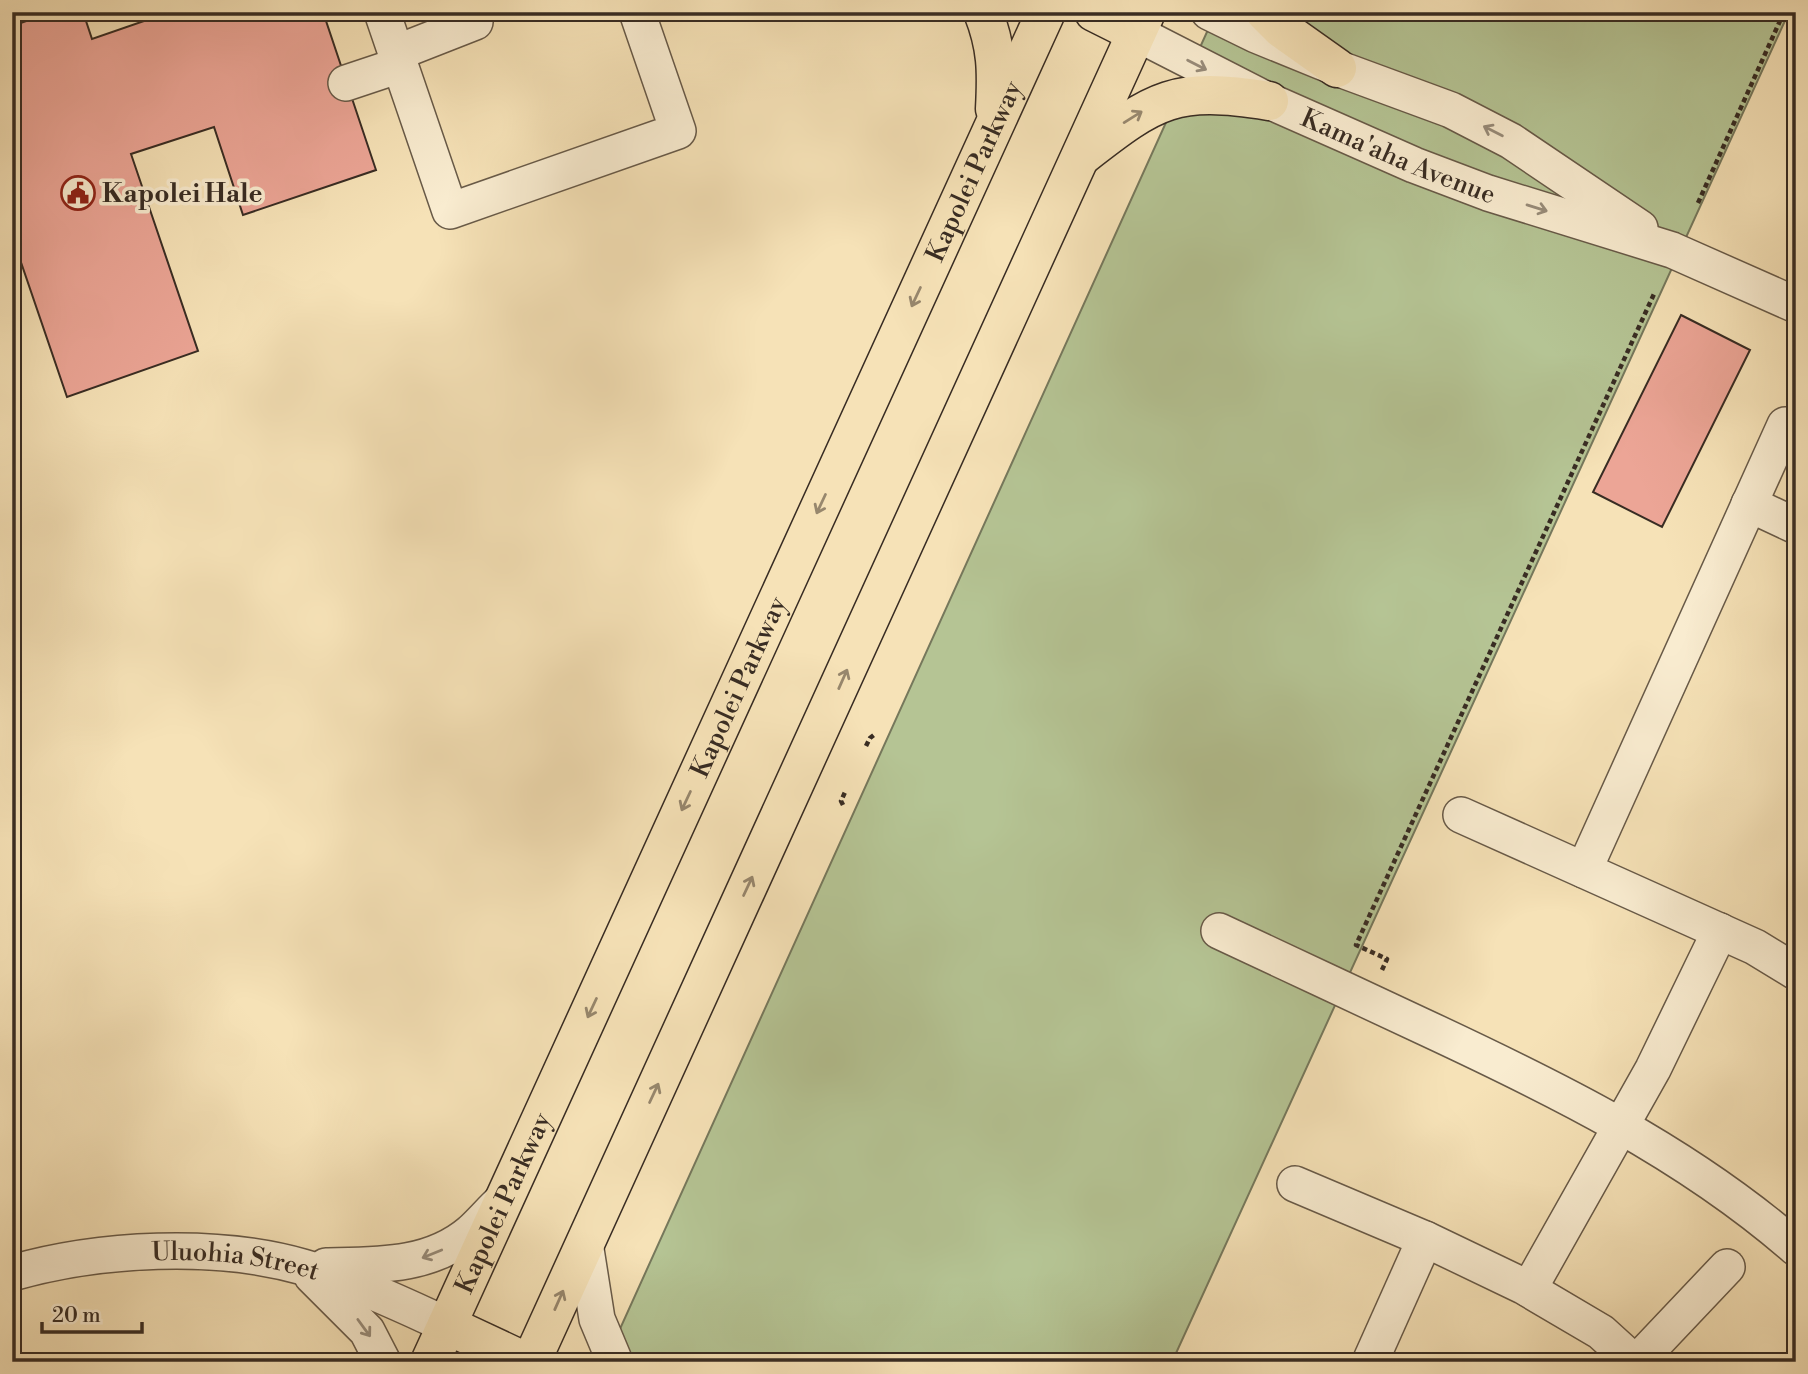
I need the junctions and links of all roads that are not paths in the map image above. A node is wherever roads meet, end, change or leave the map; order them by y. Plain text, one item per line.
1 (472, 12) edge
2 (637, 12) edge
3 (983, 12) edge
4 (1046, 12) edge
5 (1094, 12) edge
6 (1209, 12) edge
7 (1265, 12) edge
8 (1141, 23) edge
9 (393, 43) edge
10 (1337, 68) junction
11 (342, 72) dead end
12 (1269, 101) junction
13 (995, 124) junction
14 (1079, 159) junction
15 (1672, 250) junction
16 (1796, 305) edge
17 (1785, 425) dead end
18 (1749, 504) junction
19 (1796, 526) edge
20 (1461, 815) dead end
21 (1584, 870) junction
22 (1219, 931) dead end
23 (1720, 931) junction
24 (1796, 972) edge
25 (1621, 1125) junction
26 (1295, 1184) dead end
27 (505, 1198) junction
28 (1425, 1239) junction
29 (585, 1243) junction
30 (1796, 1248) edge
31 (302, 1267) junction
32 (1727, 1267) dead end
33 (12, 1273) edge
34 (1529, 1289) junction
35 (447, 1325) junction
36 (383, 1362) edge
37 (430, 1362) edge
38 (528, 1362) edge
39 (615, 1362) edge
40 (1370, 1362) edge
41 (1636, 1362) edge

1 - 9 street
2 - 9 street
3 - 13 main road
4 - 13 main road, Kapolei Parkway
5 - 8 main road
6 - 10 street, Kama'aha Avenue
7 - 10 main road
8 -> 12 street, Kama'aha Avenue
8 - 14 main road
9 - 11 street
15 -> 10 street, Kama'aha Avenue
14 -> 12 main road
12 -> 15 street, Kama'aha Avenue
13 -> 27 main road, Kapolei Parkway
29 -> 14 main road
15 - 16 street, Kama'aha Avenue
17 - 18 street
18 - 19 street
18 - 21 street
20 - 21 street
21 - 23 street
22 - 25 street
23 - 24 street
23 - 25 street
25 - 30 street
25 - 34 street
26 - 28 street
27 -> 31 street
27 - 35 main road, Kapolei Parkway
28 - 34 street
28 - 40 street
38 -> 29 main road
29 - 39 street
31 - 33 street, Uluohia Street
31 - 35 street, Uluohia Street
31 -> 36 street
32 - 41 street
34 - 41 street
35 - 37 main road, Kapolei Parkway
35 - 38 main road

